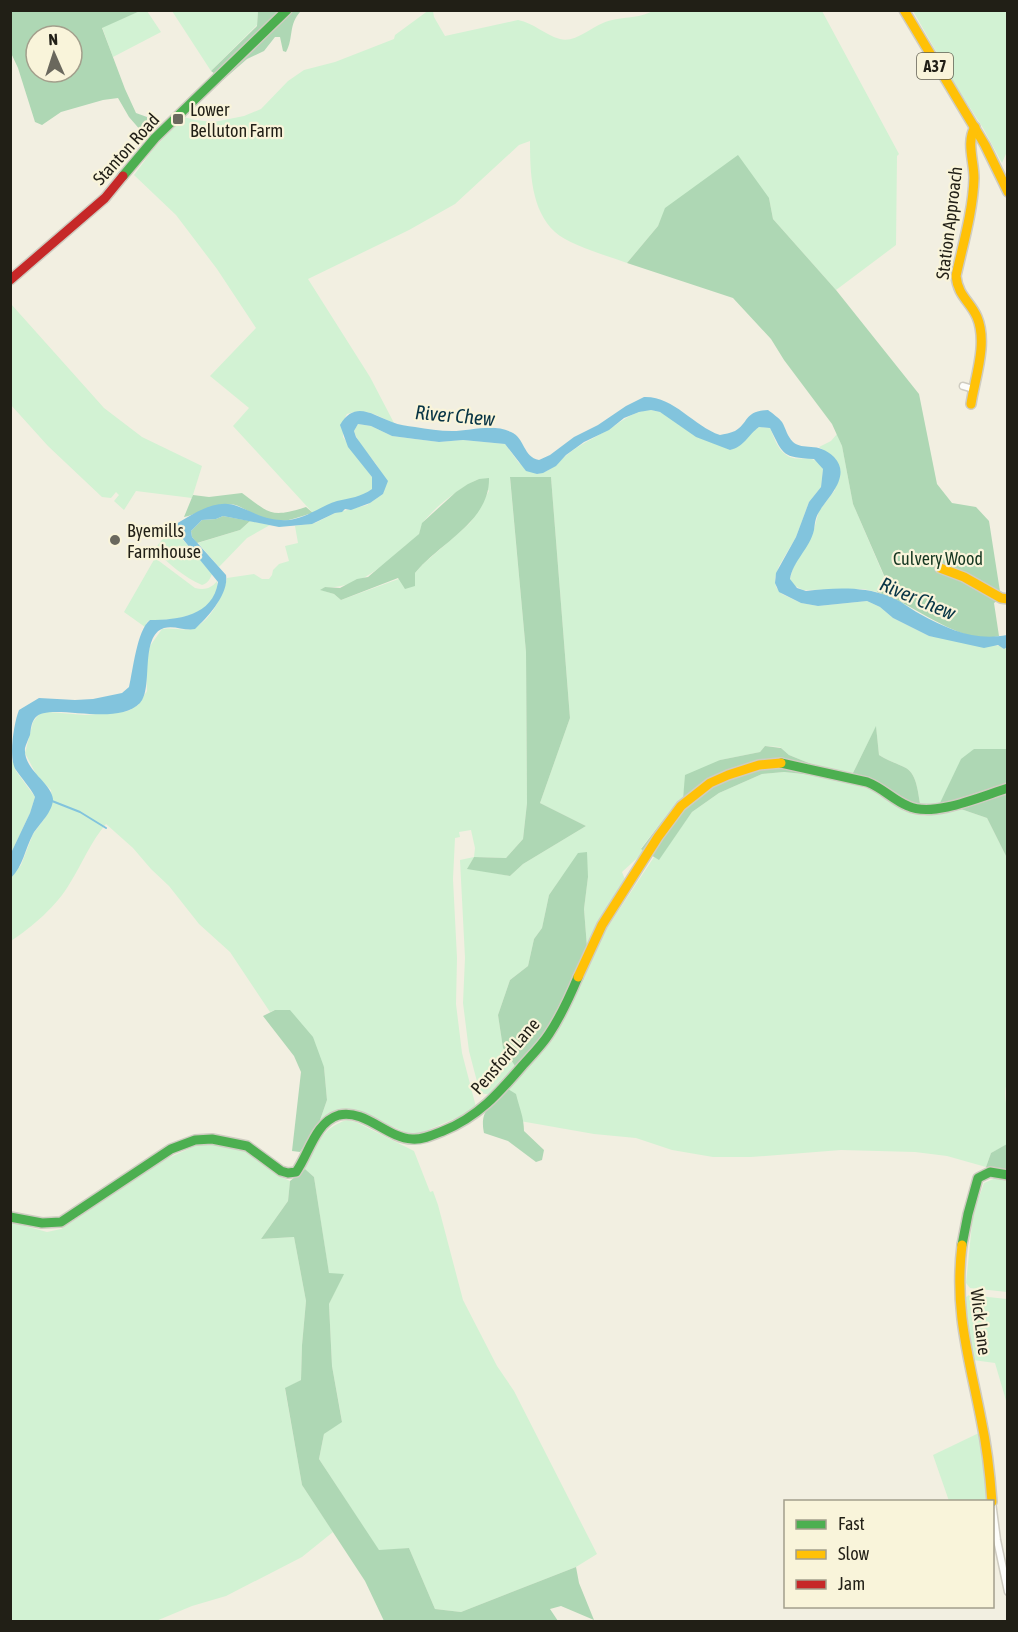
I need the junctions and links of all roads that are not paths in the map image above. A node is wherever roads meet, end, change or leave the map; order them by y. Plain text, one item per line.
1 (287, 10) edge
2 (904, 10) edge
3 (975, 127) junction
4 (1008, 192) edge
5 (10, 280) edge
6 (970, 404) dead end
7 (940, 568) dead end
8 (1008, 600) edge
9 (1008, 788) edge
10 (1008, 1175) edge
11 (10, 1217) edge
12 (992, 1500) edge
13 (994, 1517) edge
14 (1008, 1592) edge

1 - 5 main road, Stanton Road
2 - 3 main road, A37
3 - 4 main road, A37
3 - 6 main road, Station Approach
7 - 8 main road
9 - 11 main road, Pensford Lane
10 - 12 main road, Wick Lane
13 - 14 street, Wick Lane

